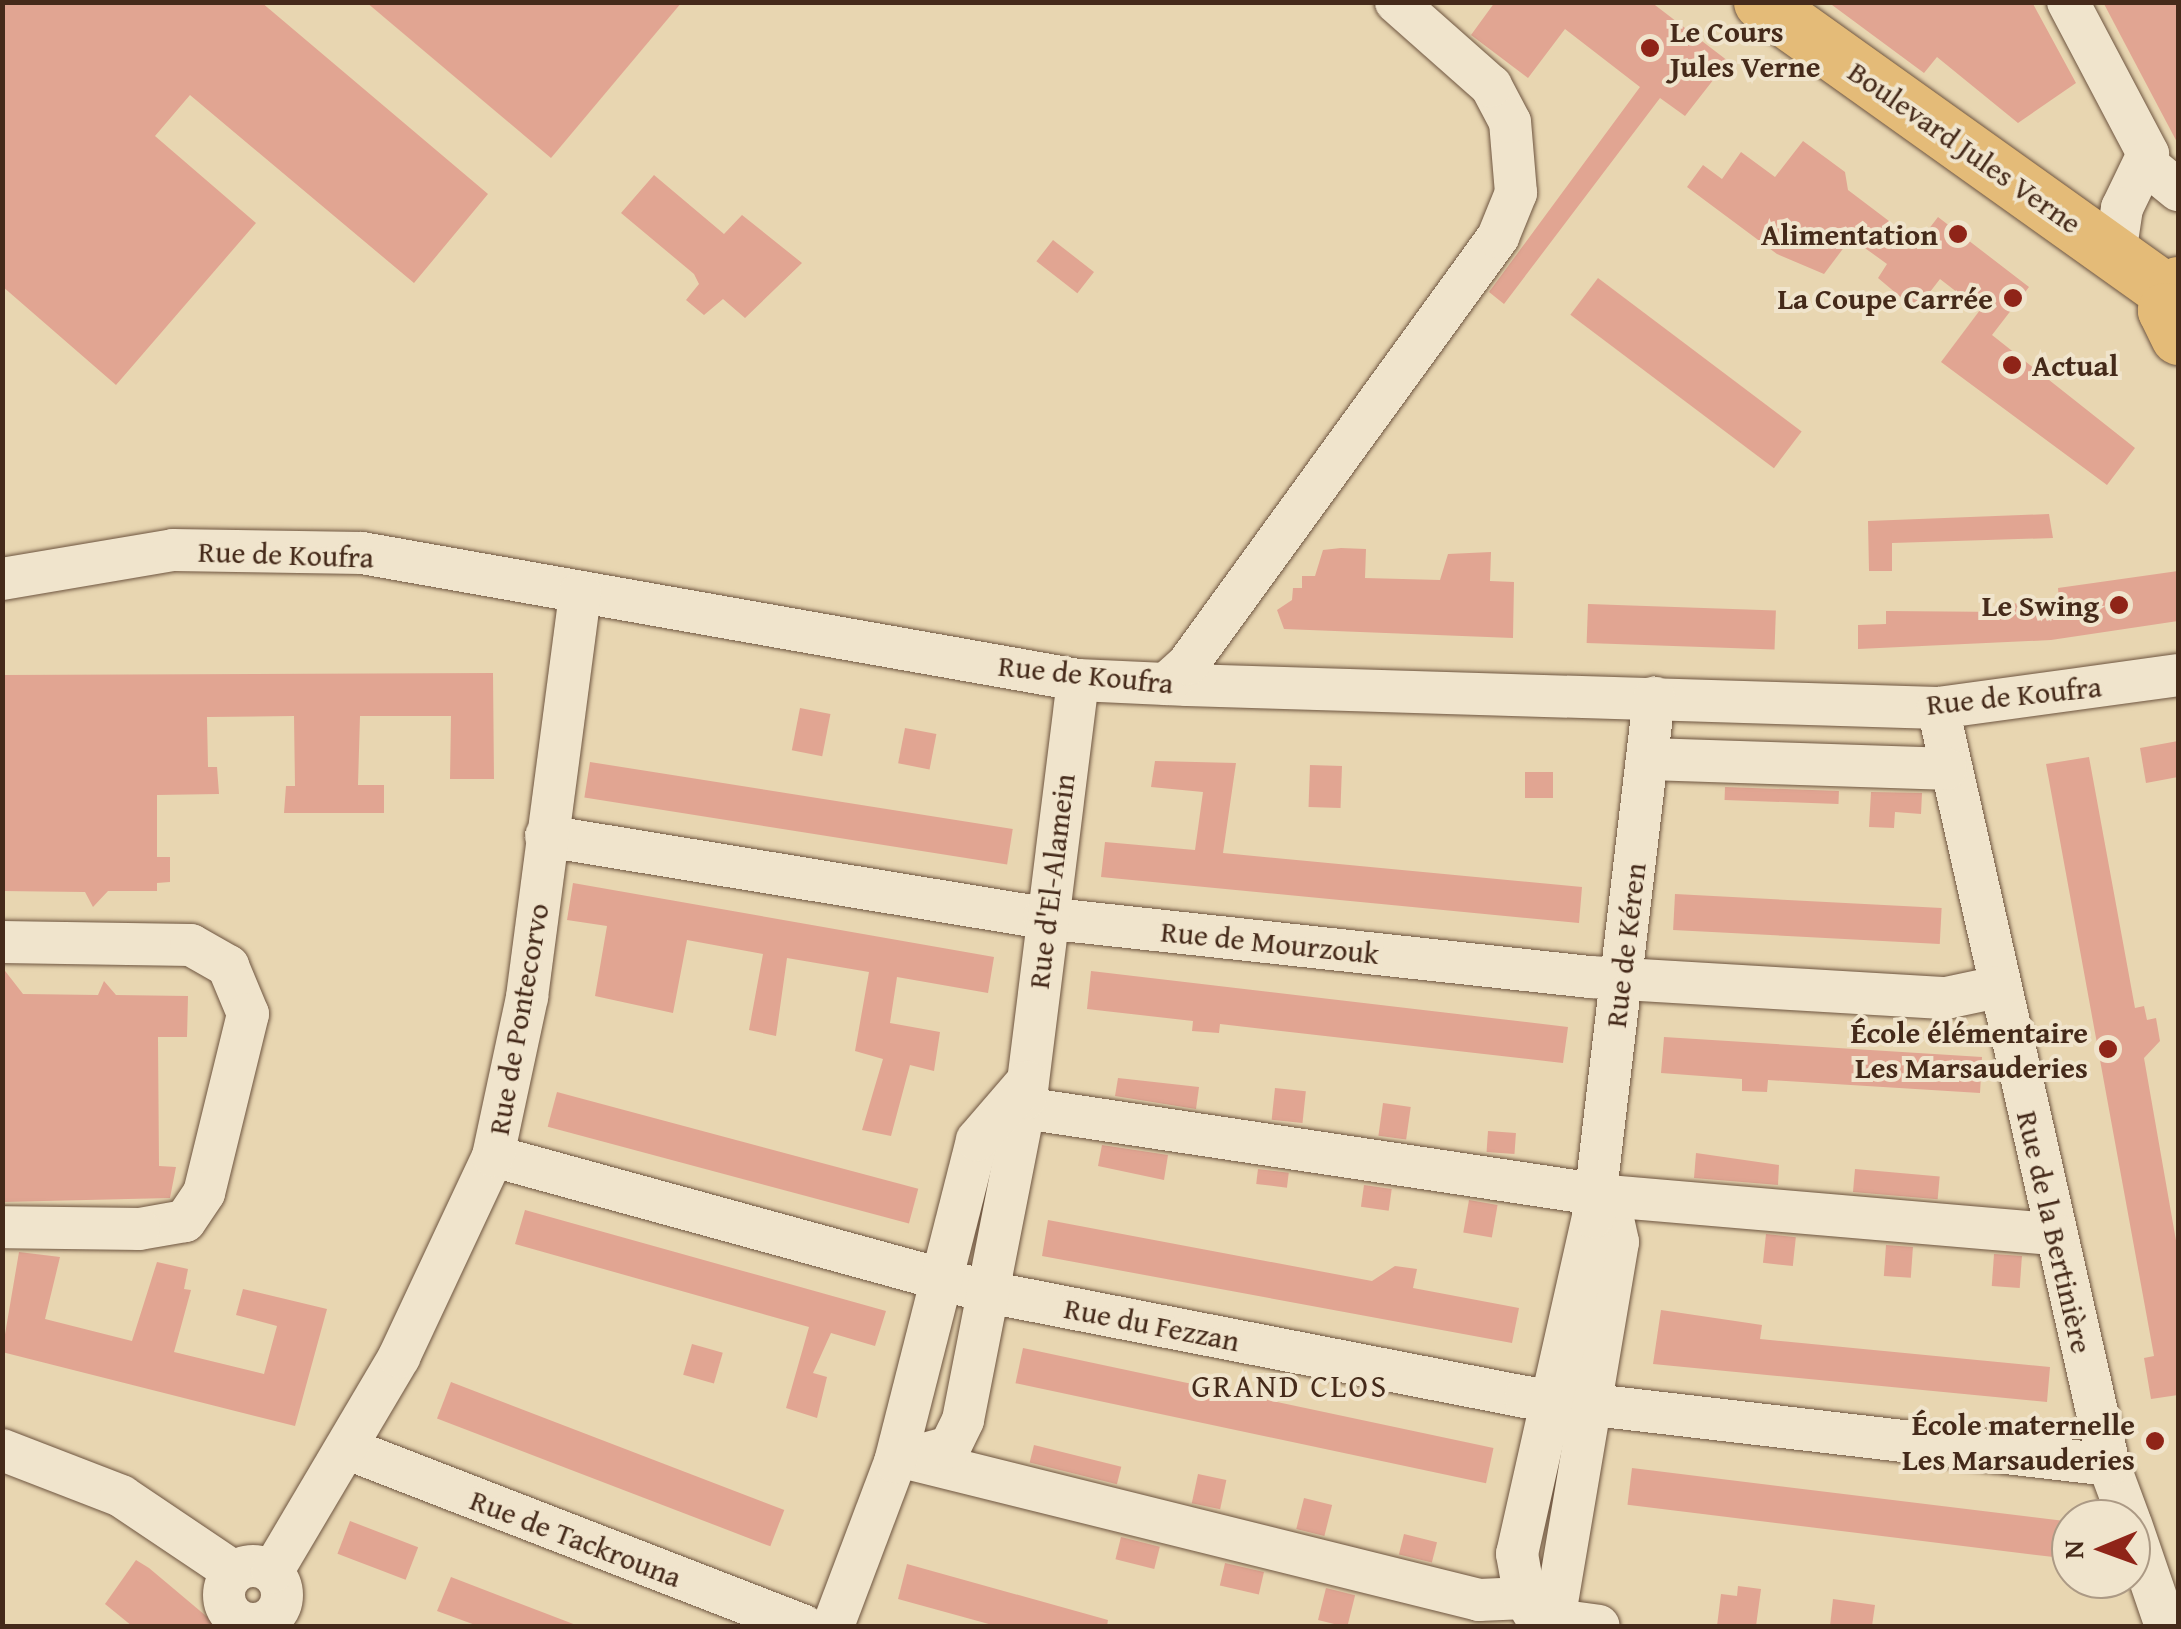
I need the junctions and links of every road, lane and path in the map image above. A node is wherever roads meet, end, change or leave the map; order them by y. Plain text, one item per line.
1 (1396, 2) edge
2 (1762, 2) edge
3 (2068, 2) edge
4 (2146, 163) junction
5 (2178, 190) edge
6 (2115, 254) junction
7 (2175, 304) edge
8 (2, 579) edge
9 (580, 592) junction
10 (2178, 675) edge
11 (1078, 680) junction
12 (1166, 684) junction
13 (1654, 698) junction
14 (1938, 708) junction
15 (1647, 759) junction
16 (1946, 769) junction
17 (546, 836) junction
18 (1044, 918) junction
19 (2, 942) edge
20 (1622, 980) junction
21 (1998, 988) junction
22 (1026, 1095) junction
23 (494, 1156) junction
24 (1601, 1194) junction
25 (2, 1227) edge
26 (2055, 1234) junction
27 (944, 1278) junction
28 (988, 1292) junction
29 (1572, 1405) junction
30 (348, 1449) junction
31 (2, 1450) edge
32 (905, 1461) junction
33 (2109, 1465) junction
34 (2122, 1499) edge
35 (253, 1572) junction
36 (2151, 1582) edge
37 (1544, 1618) edge
38 (281, 1620) edge
39 (804, 1626) edge
40 (834, 1626) edge
41 (1599, 1626) edge
42 (2166, 1626) edge

1 - 12 street
2 - 6 main road, Boulevard Jules Verne
3 - 4 street
4 - 5 street
4 - 6 street
6 - 7 main road, Boulevard Jules Verne
8 - 9 street, Rue de Koufra
9 - 11 street, Rue de Koufra
9 - 17 street, Rue de Pontecorvo
10 - 14 street, Rue de Koufra
11 - 12 street, Rue de Koufra
11 - 18 street, Rue d'El-Alamein
12 - 13 street, Rue de Koufra
13 - 14 street, Rue de Koufra
13 - 15 street, Rue de Kéren
14 - 16 street, Rue de la Bertinière
15 - 16 street
15 - 20 street, Rue de Kéren
16 - 21 street, Rue de la Bertinière
17 - 18 street, Rue de Mourzouk
17 - 23 street, Rue de Pontecorvo
18 - 20 street, Rue de Mourzouk
18 - 22 street, Rue d'El-Alamein
19 - 25 street
20 - 21 street, Rue de Mourzouk
20 - 24 street, Rue de Kéren
21 - 26 street, Rue de la Bertinière
22 - 24 street
22 - 27 street
22 - 28 street, Rue d'El-Alamein
23 - 27 street
23 - 30 street, Rue de Pontecorvo
24 - 26 street
24 - 29 street, Rue de Kéren
26 - 33 street, Rue de la Bertinière
27 - 28 street
27 - 32 street
28 - 29 street, Rue du Fezzan
28 - 32 street, Rue d'El-Alamein
29 - 33 street, Rue du Fezzan
29 - 37 street, Rue de Kéren
30 - 35 street, Rue de Pontecorvo
30 - 39 street, Rue de Tackrouna
31 - 35 street
32 - 37 street
32 - 40 street
33 - 34 street, Rue de la Bertinière
35 - 38 street
36 - 42 street, Rue de la Bertinière
37 - 41 street

